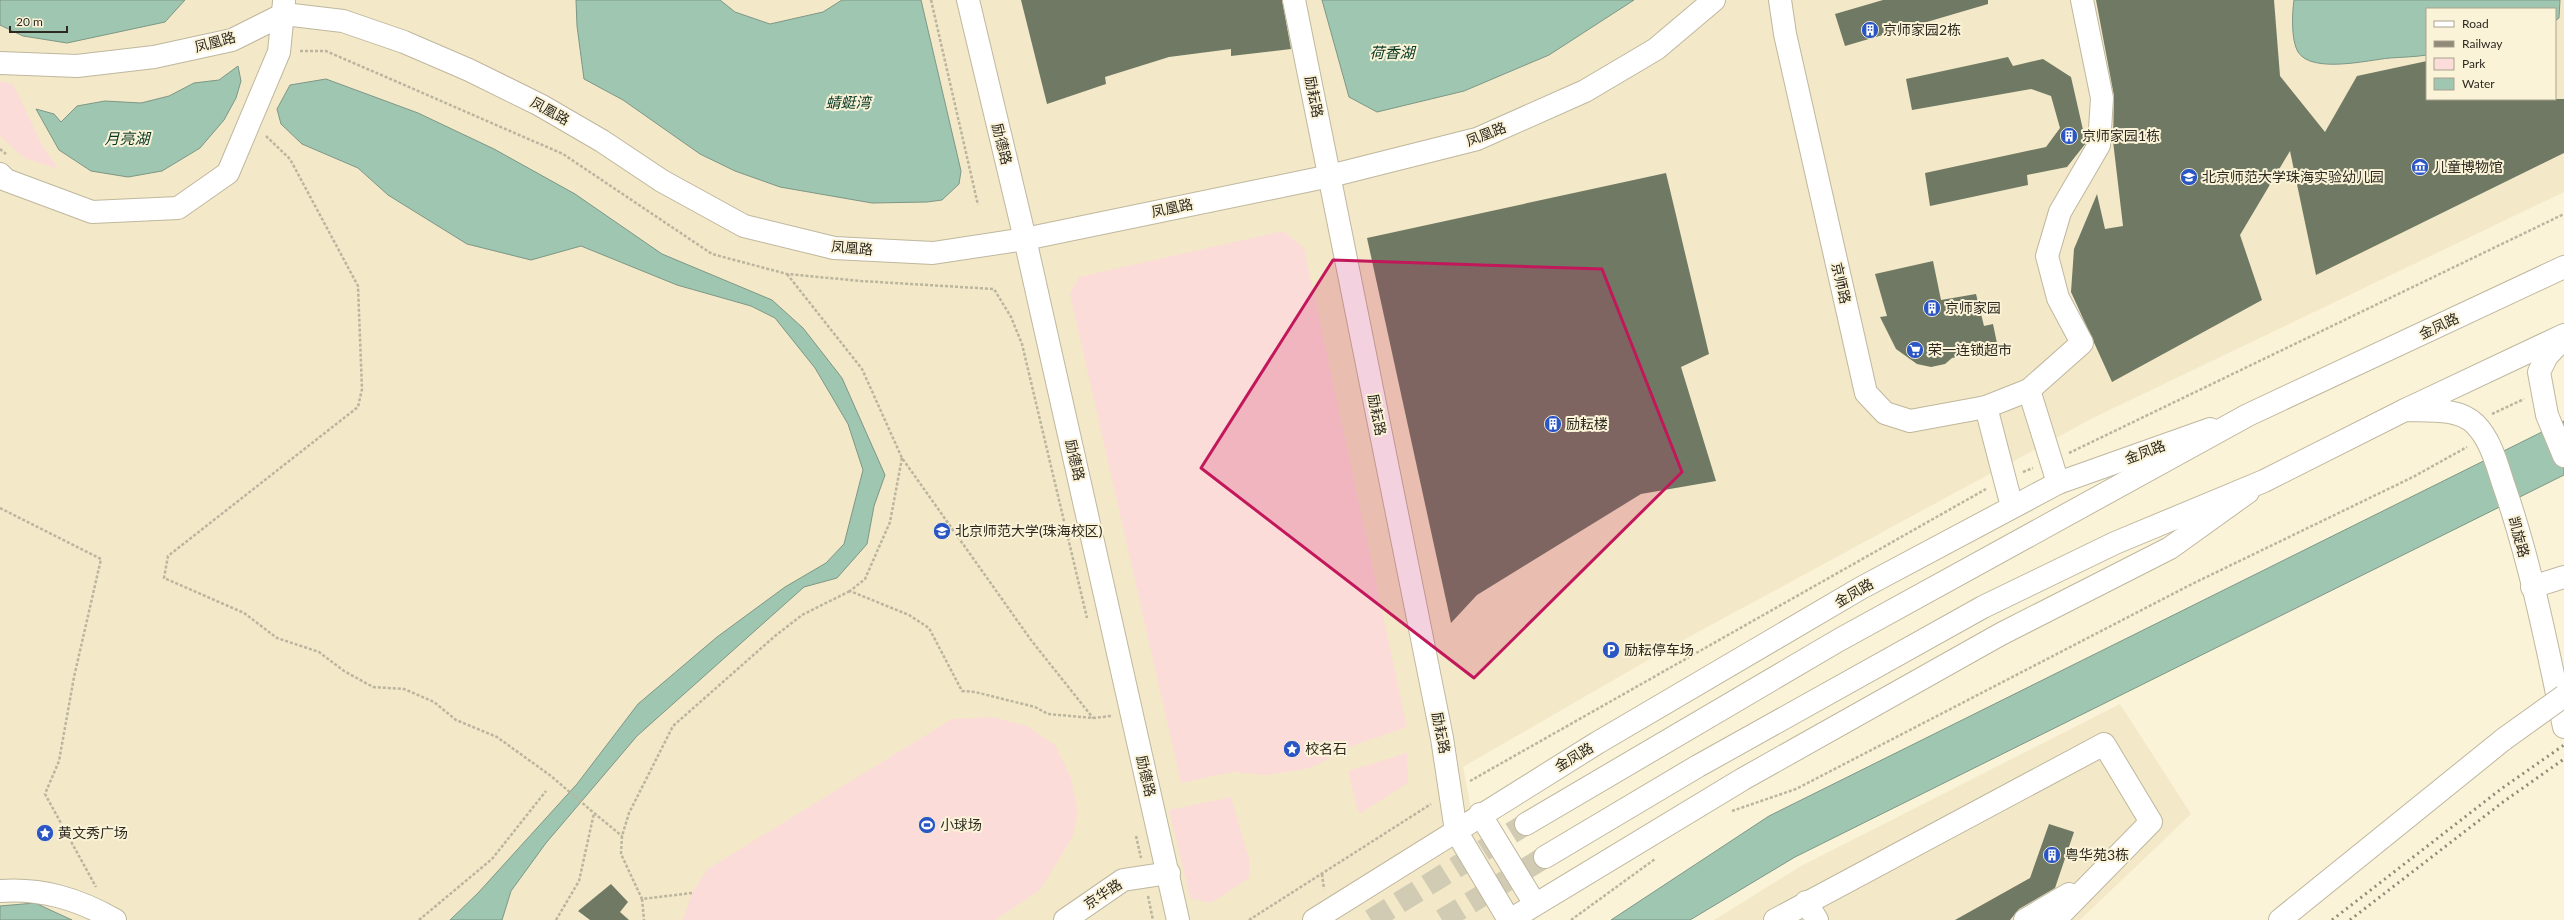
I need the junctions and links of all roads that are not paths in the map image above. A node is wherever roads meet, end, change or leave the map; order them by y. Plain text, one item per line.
1 (968, 0) edge
2 (1294, 0) edge
3 (1714, 0) edge
4 (1780, 0) edge
5 (2082, 0) edge
6 (284, 7) edge
7 (0, 63) edge
8 (4, 173) edge
9 (1330, 176) junction
10 (1024, 235) junction
11 (2564, 267) edge
12 (2564, 336) edge
13 (2029, 390) junction
14 (1986, 407) junction
15 (2405, 410) junction
16 (2248, 415) junction
17 (2564, 456) edge
18 (2264, 481) junction
19 (2058, 483) junction
20 (2012, 507) junction
21 (2564, 577) edge
22 (2532, 587) junction
23 (2564, 696) edge
24 (2564, 727) edge
25 (1480, 814) junction
26 (1526, 824) tunnel mouth
27 (1456, 830) junction
28 (1545, 857) tunnel mouth
29 (1168, 873) junction
30 (2099, 876) junction
31 (0, 891) edge
32 (1535, 904) junction
33 (1812, 911) edge
34 (115, 920) edge
35 (1065, 920) edge
36 (1178, 920) edge
37 (1314, 920) edge
38 (1509, 920) edge
39 (1775, 920) edge
40 (2025, 920) edge
41 (2054, 920) edge
42 (2280, 920) edge

1 - 10 main road, 励德路
2 - 9 main road, 励耘路
3 - 9 main road, 凤凰路
4 - 14 main road, 京师路
5 - 13 main road, 京师路
6 - 7 main road, 凤凰路
6 - 8 main road
6 - 10 main road, 凤凰路
9 - 10 main road, 凤凰路
9 - 27 main road, 励耘路
10 - 29 main road, 励德路
11 - 16 main road, 金凤路
12 - 15 main road
12 - 17 main road
13 - 14 main road, 京师路
13 - 19 main road
14 - 20 main road
15 - 18 main road
15 - 22 main road, 凯旋路
16 - 19 main road, 金凤路
16 - 26 main road, 金凤路
18 - 28 main road
18 - 32 main road
19 - 20 main road, 金凤路
20 - 25 main road, 金凤路
21 - 22 main road
22 - 24 main road, 凯旋路
23 - 42 main road, bridge
25 - 27 main road, 金凤路
25 - 32 main road
27 - 37 main road, 金凤路
27 - 38 main road
29 - 35 main road, 京华路
29 - 36 main road, 励德路
30 - 33 main road
30 - 40 main road
30 - 41 main road
31 - 34 main road
32 - 38 main road
33 - 39 main road

